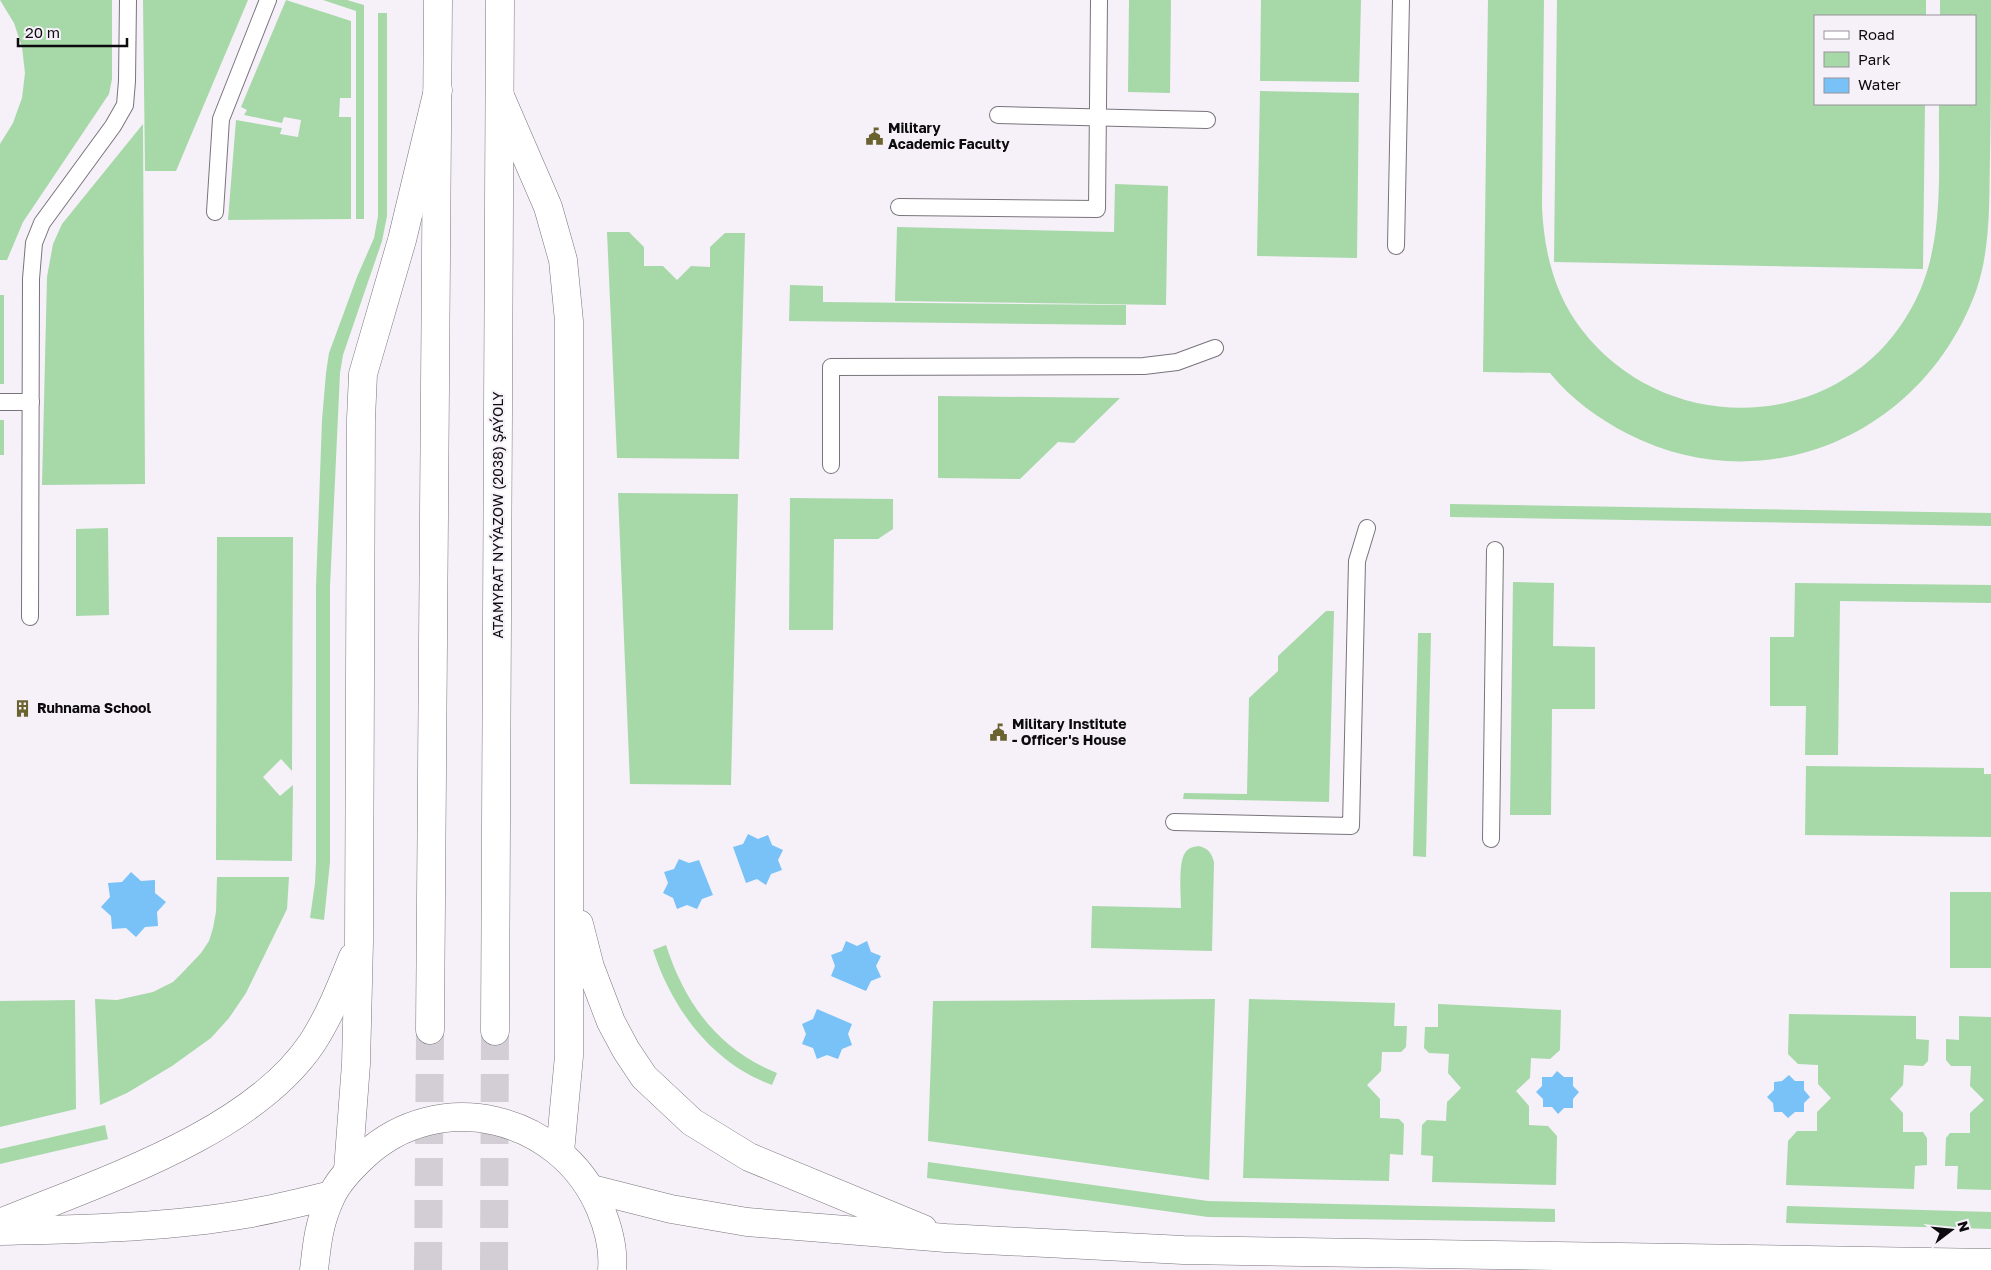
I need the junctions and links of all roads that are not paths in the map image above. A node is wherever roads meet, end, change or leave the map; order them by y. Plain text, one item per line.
1 (128, 0) edge
2 (268, 0) edge
3 (438, 0) edge
4 (500, 0) edge
5 (1099, 0) edge
6 (1401, 0) edge
7 (438, 90) junction
8 (500, 96) junction
9 (998, 115) dead end
10 (1098, 117) junction
11 (1207, 120) dead end
12 (899, 207) dead end
13 (214, 212) dead end
14 (1396, 246) dead end
15 (1215, 348) dead end
16 (0, 402) edge
17 (31, 402) junction
18 (831, 465) dead end
19 (1367, 528) dead end
20 (1495, 550) dead end
21 (30, 617) dead end
22 (1174, 822) dead end
23 (1491, 839) dead end
24 (569, 888) junction
25 (359, 942) junction
26 (430, 1030) tunnel mouth
27 (495, 1031) tunnel mouth
28 (560, 1152) junction
29 (348, 1170) junction
30 (592, 1189) junction
31 (331, 1196) junction
32 (0, 1223) edge
33 (0, 1231) edge
34 (946, 1238) junction
35 (1991, 1263) edge
36 (314, 1270) edge
37 (612, 1270) edge

1 - 17 lane
2 - 13 lane
3 - 7 main road
4 - 8 main road, ATAMYRAT NYÝAZOW (2038) ŞAÝOLY
5 - 10 lane
6 - 14 lane
7 - 25 main road
7 - 26 main road
8 - 24 main road
8 - 27 main road, ATAMYRAT NYÝAZOW (2038) ŞAÝOLY
9 - 10 lane
10 - 11 lane
10 - 12 lane
15 - 18 lane
16 - 17 lane
17 - 21 lane
19 - 22 lane
20 - 23 lane
24 - 28 main road
24 - 34 main road
25 - 29 main road
25 - 32 main road
28 - 29 main road
28 - 30 main road
29 - 31 main road
30 - 34 main road
30 - 37 main road
31 - 33 main road
31 - 36 main road
34 - 35 main road

